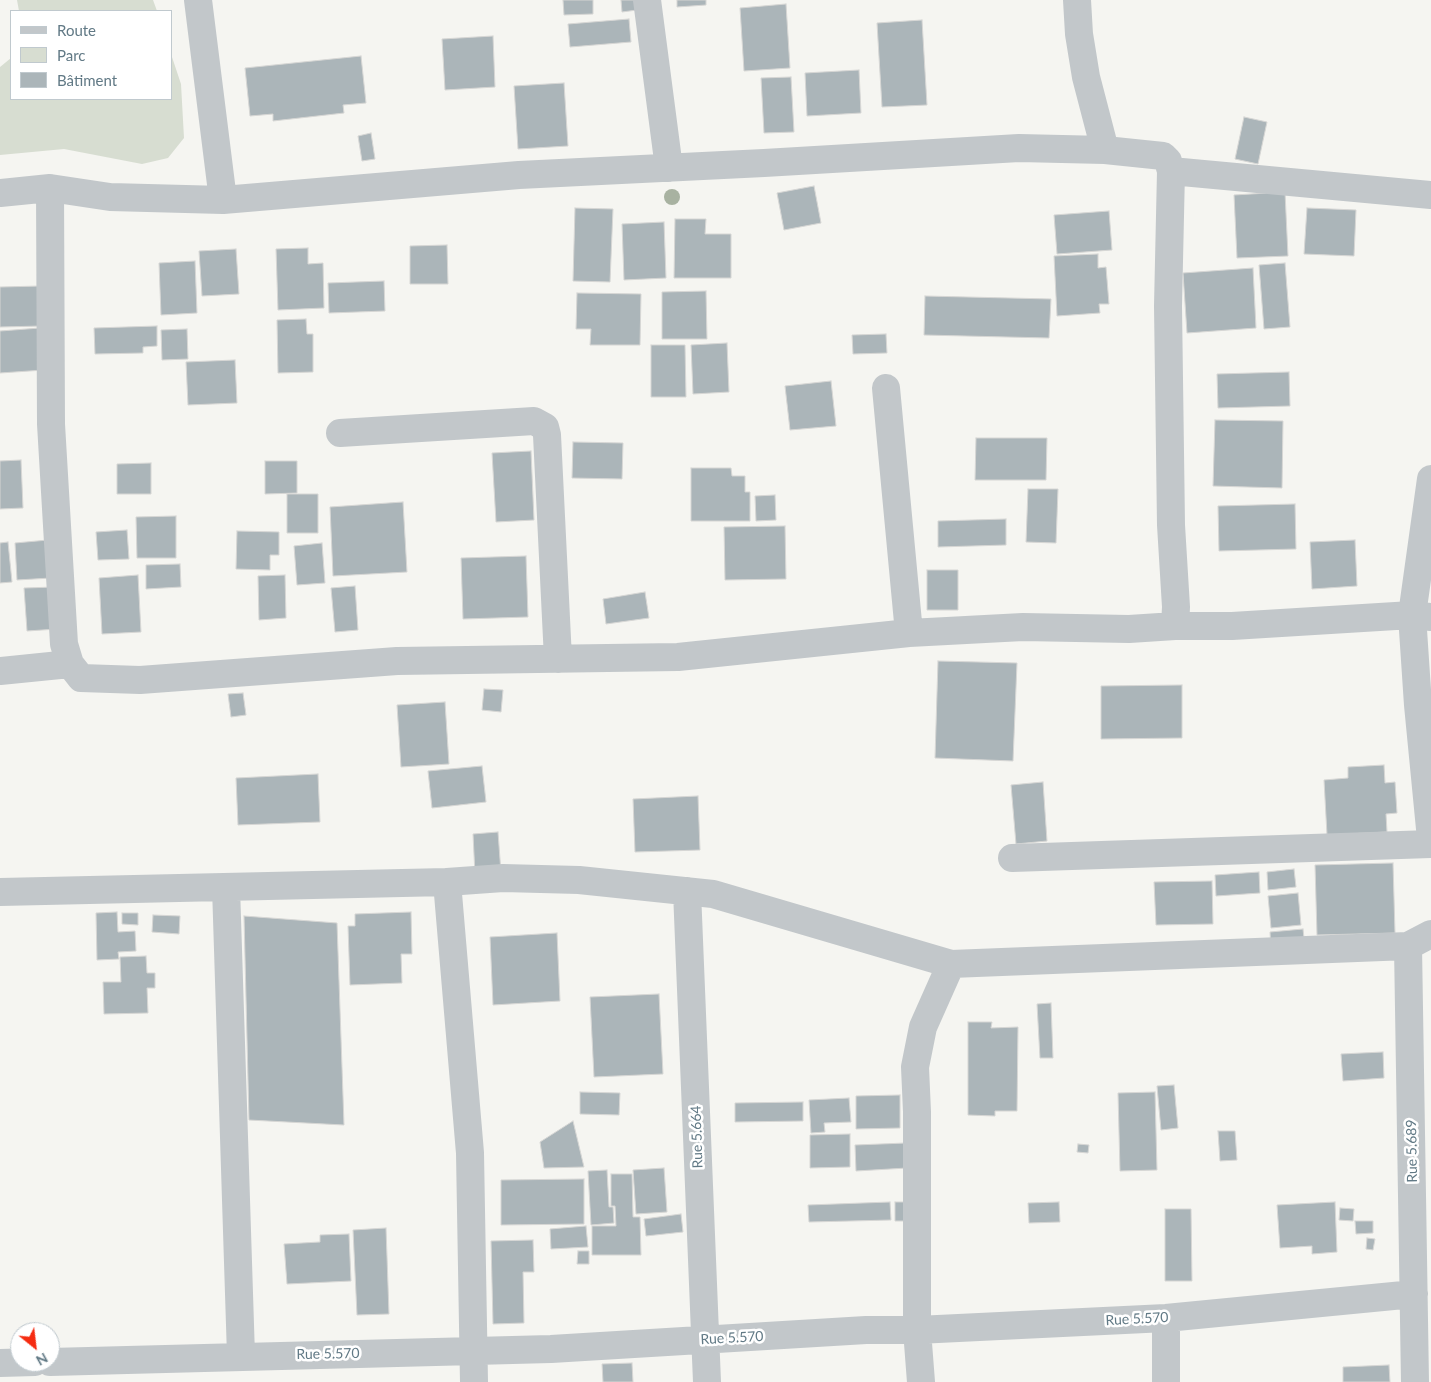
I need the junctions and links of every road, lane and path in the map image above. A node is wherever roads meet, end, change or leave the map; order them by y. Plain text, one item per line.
1 (198, 0) edge
2 (647, 0) edge
3 (1077, 0) edge
4 (1105, 150) junction
5 (669, 168) junction
6 (1171, 171) junction
7 (50, 188) junction
8 (0, 193) edge
9 (1431, 195) edge
10 (223, 200) junction
11 (886, 388) dead end
12 (340, 433) dead end
13 (1431, 479) edge
14 (1422, 616) edge
15 (1175, 626) junction
16 (909, 633) junction
17 (558, 659) junction
18 (70, 664) junction
19 (0, 671) edge
20 (1431, 839) edge
21 (1431, 844) edge
22 (1012, 858) dead end
23 (447, 882) junction
24 (226, 887) junction
25 (687, 891) junction
26 (0, 892) edge
27 (1419, 940) edge
28 (951, 964) junction
29 (1414, 1294) junction
30 (1166, 1318) junction
31 (917, 1330) junction
32 (705, 1339) junction
33 (473, 1351) junction
34 (241, 1356) junction
35 (60, 1362) edge
36 (474, 1382) edge
37 (708, 1382) edge
38 (921, 1382) edge
39 (1166, 1382) edge
40 (1415, 1382) edge

1 - 10 street
2 - 5 street
3 - 4 street
4 - 5 street
4 - 6 street
5 - 10 street
6 - 9 street
6 - 15 street
7 - 8 street
7 - 10 street
7 - 18 street
11 - 16 street
12 - 17 street
13 - 14 street
14 - 15 street
14 - 20 street
15 - 16 street
16 - 17 street
17 - 18 street
18 - 19 street
21 - 22 street
23 - 24 street
23 - 25 street
23 - 33 street
24 - 26 street
24 - 34 street
25 - 28 street
25 - 32 street, Rue 5.664
27 - 28 street
27 - 29 street, Rue 5.689
28 - 31 street
29 - 30 street, Rue 5.570
29 - 40 street, Rue 5.689
30 - 31 street, Rue 5.570
30 - 39 street
31 - 32 street, Rue 5.570
31 - 38 street
32 - 33 street, Rue 5.570
32 - 37 street, Rue 5.664
33 - 34 street, Rue 5.570
33 - 36 street
34 - 35 street, Rue 5.570

